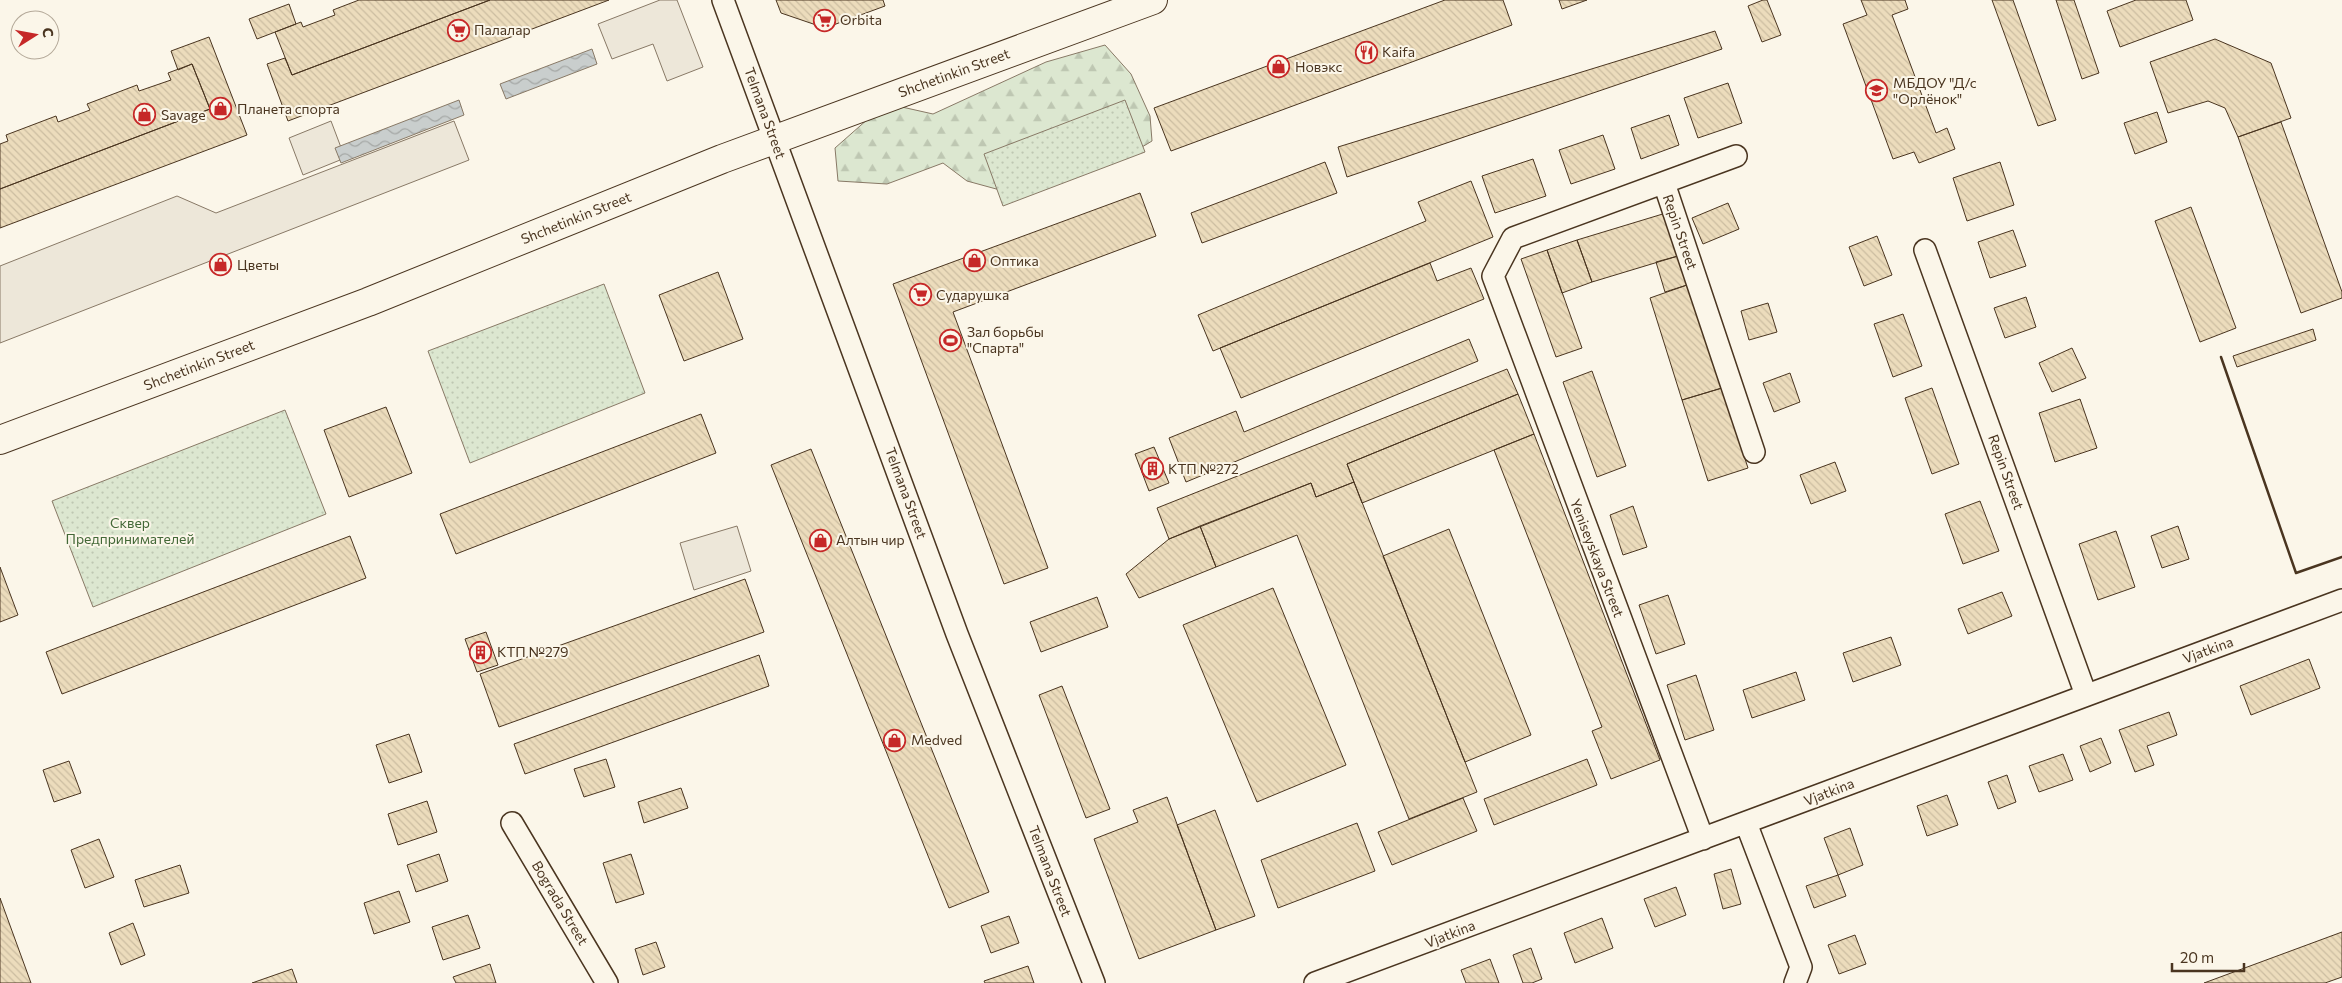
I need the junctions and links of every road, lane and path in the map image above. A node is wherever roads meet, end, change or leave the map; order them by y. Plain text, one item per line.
1 (723, 0) edge
2 (1154, 0) edge
3 (775, 140) junction
4 (1736, 156) dead end
5 (1664, 183) junction
6 (1925, 250) dead end
7 (1493, 276) joint
8 (0, 440) edge
9 (1754, 452) dead end
10 (2342, 600) edge
11 (2086, 695) junction
12 (1746, 823) junction
13 (512, 824) dead end
14 (1703, 839) junction
15 (1802, 978) edge
16 (607, 983) edge
17 (1094, 983) edge
18 (1315, 983) edge

1 - 3 street, Telmana Street
2 - 3 main road, Shchetinkin Street
3 - 8 main road, Shchetinkin Street
3 - 17 street, Telmana Street
4 - 5 street, Repin Street
5 - 7 street, Repin Street
5 - 9 street, Repin Street
6 - 11 street, Repin Street
7 - 14 street, Yeniseyskaya Street
10 - 11 street, Vjatkina
11 - 12 street, Vjatkina
12 - 14 street, Vjatkina
12 - 15 street
13 - 16 street, Bograda Street
14 - 18 street, Vjatkina

